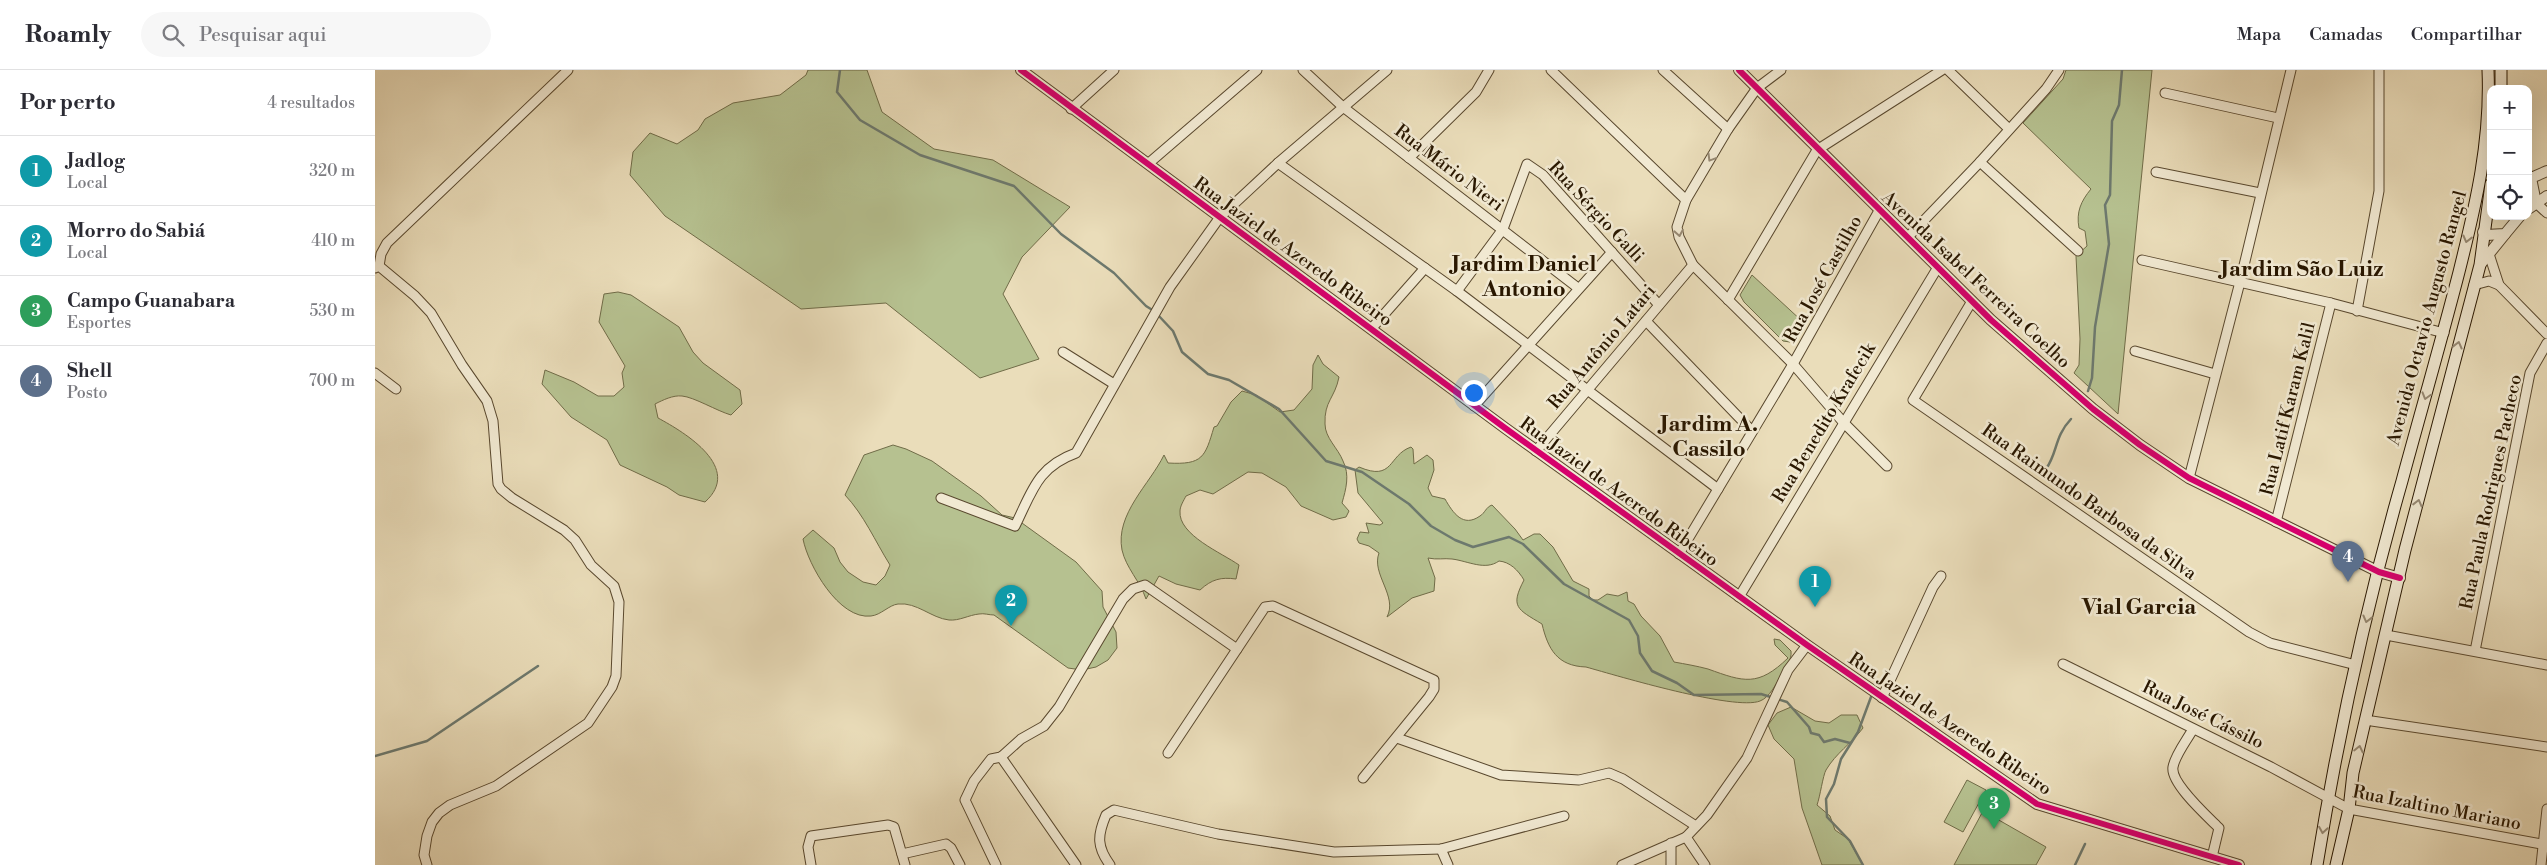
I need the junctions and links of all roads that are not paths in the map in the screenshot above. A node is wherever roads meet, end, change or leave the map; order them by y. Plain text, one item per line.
1 (568, 70) edge
2 (1021, 70) edge
3 (1114, 70) edge
4 (1257, 70) edge
5 (1303, 70) edge
6 (1387, 70) edge
7 (1489, 70) edge
8 (1551, 70) edge
9 (1663, 70) edge
10 (1739, 70) edge
11 (1781, 70) edge
12 (1942, 70) edge
13 (1948, 70) edge
14 (2059, 70) edge
15 (2291, 70) edge
16 (2379, 70) edge
17 (2488, 70) edge
18 (2501, 70) edge
19 (1564, 74) edge
20 (2501, 85) edge
21 (1757, 88) junction
22 (2165, 94) dead end
23 (1343, 107) junction
24 (1071, 109) junction
25 (2278, 118) junction
26 (1728, 129) junction
27 (2009, 129) junction
28 (1817, 150) junction
29 (1409, 158) junction
30 (1980, 162) junction
31 (1149, 163) junction
32 (1277, 163) junction
33 (2547, 171) edge
34 (2156, 172) dead end
35 (2487, 172) edge
36 (2532, 176) edge
37 (2260, 193) junction
38 (2478, 195) junction
39 (2547, 196) edge
40 (1686, 200) junction
41 (2532, 206) edge
42 (2487, 208) edge
43 (1880, 209) junction
44 (2547, 213) edge
45 (1220, 217) junction
46 (2517, 220) edge
47 (1503, 229) junction
48 (2483, 232) junction
49 (2505, 234) junction
50 (1908, 237) junction
51 (2078, 250) dead end
52 (1611, 252) junction
53 (2489, 254) junction
54 (2142, 260) dead end
55 (1693, 264) junction
56 (2480, 265) junction
57 (377, 267) edge
58 (1938, 267) junction
59 (1425, 268) junction
60 (2240, 282) junction
61 (2474, 285) junction
62 (2499, 285) junction
63 (1579, 288) junction
64 (1457, 291) junction
65 (1728, 300) junction
66 (1972, 301) junction
67 (2331, 303) junction
68 (1659, 305) junction
69 (2357, 311) junction
70 (1646, 321) junction
71 (1372, 328) junction
72 (2444, 333) junction
73 (2547, 334) edge
74 (2547, 343) edge
75 (1528, 344) junction
76 (2135, 351) dead end
77 (1063, 352) dead end
78 (1793, 364) junction
79 (375, 373) edge
80 (2215, 374) junction
81 (1114, 384) junction
82 (396, 389) dead end
83 (1588, 390) junction
84 (1473, 406) junction
85 (1843, 422) junction
86 (1752, 431) junction
87 (1536, 450) junction
88 (1887, 466) dead end
89 (2189, 478) junction
90 (1718, 489) junction
91 (941, 498) dead end
92 (2276, 522) junction
93 (1679, 554) junction
94 (2379, 572) junction
95 (1941, 576) dead end
96 (2400, 578) junction
97 (1739, 597) junction
98 (2386, 636) junction
99 (1807, 645) junction
100 (1237, 649) junction
101 (2475, 651) junction
102 (2063, 664) dead end
103 (2356, 665) junction
104 (2547, 665) edge
105 (1883, 698) junction
106 (2365, 720) junction
107 (2193, 729) junction
108 (1397, 738) junction
109 (2547, 747) edge
110 (1168, 754) dead end
111 (1001, 757) junction
112 (2336, 764) junction
113 (2353, 773) junction
114 (1363, 778) dead end
115 (2328, 799) junction
116 (2349, 809) junction
117 (2547, 809) edge
118 (1563, 816) dead end
119 (1696, 826) junction
120 (1686, 837) junction
121 (1671, 843) junction
122 (2545, 845) edge
123 (1441, 849) junction
124 (902, 854) junction
125 (2212, 857) junction
126 (427, 865) edge
127 (811, 865) edge
128 (905, 865) edge
129 (960, 865) edge
130 (996, 865) edge
131 (1076, 865) edge
132 (1110, 865) edge
133 (1448, 865) edge
134 (1622, 865) edge
135 (1671, 865) edge
136 (1705, 865) edge
137 (2239, 865) edge
138 (2317, 865) edge
139 (2336, 865) edge
140 (2541, 865) edge

1 - 57 street
2 - 24 street, Rua Jaziel de Azeredo Ribeiro
3 - 24 street
4 - 31 street
5 - 23 street, Rua Mário Nieri
6 - 23 street
7 - 29 street
8 - 19 street
9 - 26 street
10 - 21 street, Avenida Isabel Ferreira Coelho
11 - 21 street
12 - 28 street
13 - 27 street
14 - 27 street
15 - 25 street
16 - 69 street
17 - 38 main road, Avenida Octavio Augusto Rangel
18 - 20 main road
19 - 40 street
21 - 26 street
21 - 28 street, Avenida Isabel Ferreira Coelho
22 - 25 street
23 - 29 street, Rua Mário Nieri
23 - 32 street
24 - 31 street, Rua Jaziel de Azeredo Ribeiro
25 - 37 street
26 -> 40 street
27 - 30 street
28 - 43 street, Avenida Isabel Ferreira Coelho
28 - 65 street
29 - 47 street, Rua Mário Nieri
30 - 50 street
30 - 51 street
31 - 45 street, Rua Jaziel de Azeredo Ribeiro
32 - 45 street
32 - 59 street
33 - 36 street
34 - 37 street
35 - 38 main road
37 - 60 street
38 - 48 main road
38 -> 72 main road, Avenida Octavio Augusto Rangel
39 - 41 street
40 -> 55 street
41 - 44 street
42 - 48 main road, Avenida Octavio Augusto Rangel
43 - 50 street, Avenida Isabel Ferreira Coelho
43 - 78 street, Rua José Castilho
45 - 71 street, Rua Jaziel de Azeredo Ribeiro
45 - 81 street
46 - 49 street
47 - 52 street, Rua Sérgio Galli
47 - 63 street, Rua Mário Nieri
47 - 64 street
48 - 49 street
48 - 56 main road, Avenida Octavio Augusto Rangel
49 - 53 street
50 - 58 street, Avenida Isabel Ferreira Coelho
52 - 63 street
52 - 68 street, Rua Sérgio Galli
53 - 56 street
53 - 62 street
54 - 60 street
55 - 65 street
55 - 68 street, Rua Antônio Latari
56 - 61 main road, Avenida Octavio Augusto Rangel
57 - 126 street
58 - 66 street, Avenida Isabel Ferreira Coelho
58 - 85 street, Rua Benedito Krafecik
59 - 64 street
59 - 71 street
60 - 67 street
60 - 80 street
61 - 62 street
96 -> 61 main road, Avenida Octavio Augusto Rangel
62 - 73 street
63 - 75 street
64 - 75 street
65 - 78 street
66 - 89 street, Avenida Isabel Ferreira Coelho
66 - 103 street, Rua Raimundo Barbosa da Silva
67 - 69 street
67 - 92 street, Rua Latif Karam Kalil
68 - 70 street, Rua Antônio Latari
69 - 72 street
70 - 83 street, Rua Antônio Latari
70 - 86 street
71 - 84 street, Rua Jaziel de Azeredo Ribeiro
72 -> 94 main road, Avenida Octavio Augusto Rangel
74 - 101 street, Rua Paula Rodrigues Pacheco
75 - 83 street
75 - 84 street
76 - 80 street
77 - 81 street
78 - 85 street
78 - 86 street, Rua José Castilho
79 - 82 street
80 - 89 street
81 - 91 street
83 - 87 street, Rua Antônio Latari
83 - 90 street
84 - 87 street, Rua Jaziel de Azeredo Ribeiro
85 - 88 street
85 - 97 street, Rua Benedito Krafecik
86 - 90 street, Rua José Castilho
87 - 93 street, Rua Jaziel de Azeredo Ribeiro
89 - 92 street, Avenida Isabel Ferreira Coelho
90 - 93 street, Rua José Castilho
92 - 94 street, Avenida Isabel Ferreira Coelho
93 - 97 street, Rua Jaziel de Azeredo Ribeiro
94 - 96 street, Avenida Isabel Ferreira Coelho
94 -> 103 main road, Avenida Octavio Augusto Rangel
95 - 105 street
96 - 98 main road, Avenida Octavio Augusto Rangel
97 - 99 street, Rua Jaziel de Azeredo Ribeiro
98 - 101 street
98 - 106 main road, Avenida Octavio Augusto Rangel
99 - 105 street, Rua Jaziel de Azeredo Ribeiro
99 - 119 street
100 - 108 street
100 - 110 street
100 - 111 street
101 - 104 street
102 - 107 street, Rua José Cássilo
103 - 112 main road, Avenida Octavio Augusto Rangel
105 - 125 street, Rua Jaziel de Azeredo Ribeiro
106 - 109 street
113 -> 106 main road, Avenida Octavio Augusto Rangel
107 - 115 street, Rua José Cássilo
107 - 125 street
108 - 114 street
108 - 119 street
111 - 130 street
111 - 131 street
112 - 113 main road
112 - 115 main road, Avenida Octavio Augusto Rangel
113 - 116 main road, Avenida Octavio Augusto Rangel
115 - 116 street, Rua Izaltino Mariano
115 -> 138 main road, Avenida Octavio Augusto Rangel
116 - 122 street, Rua Izaltino Mariano
116 - 139 main road, Avenida Octavio Augusto Rangel
117 - 122 street
118 - 123 street
119 - 120 street
120 - 121 street
120 - 136 street
121 - 134 street
121 - 135 street
122 - 140 street
123 - 132 street
123 - 133 street
124 - 127 street
124 - 128 street
124 - 129 street
125 - 137 street, Rua Jaziel de Azeredo Ribeiro

